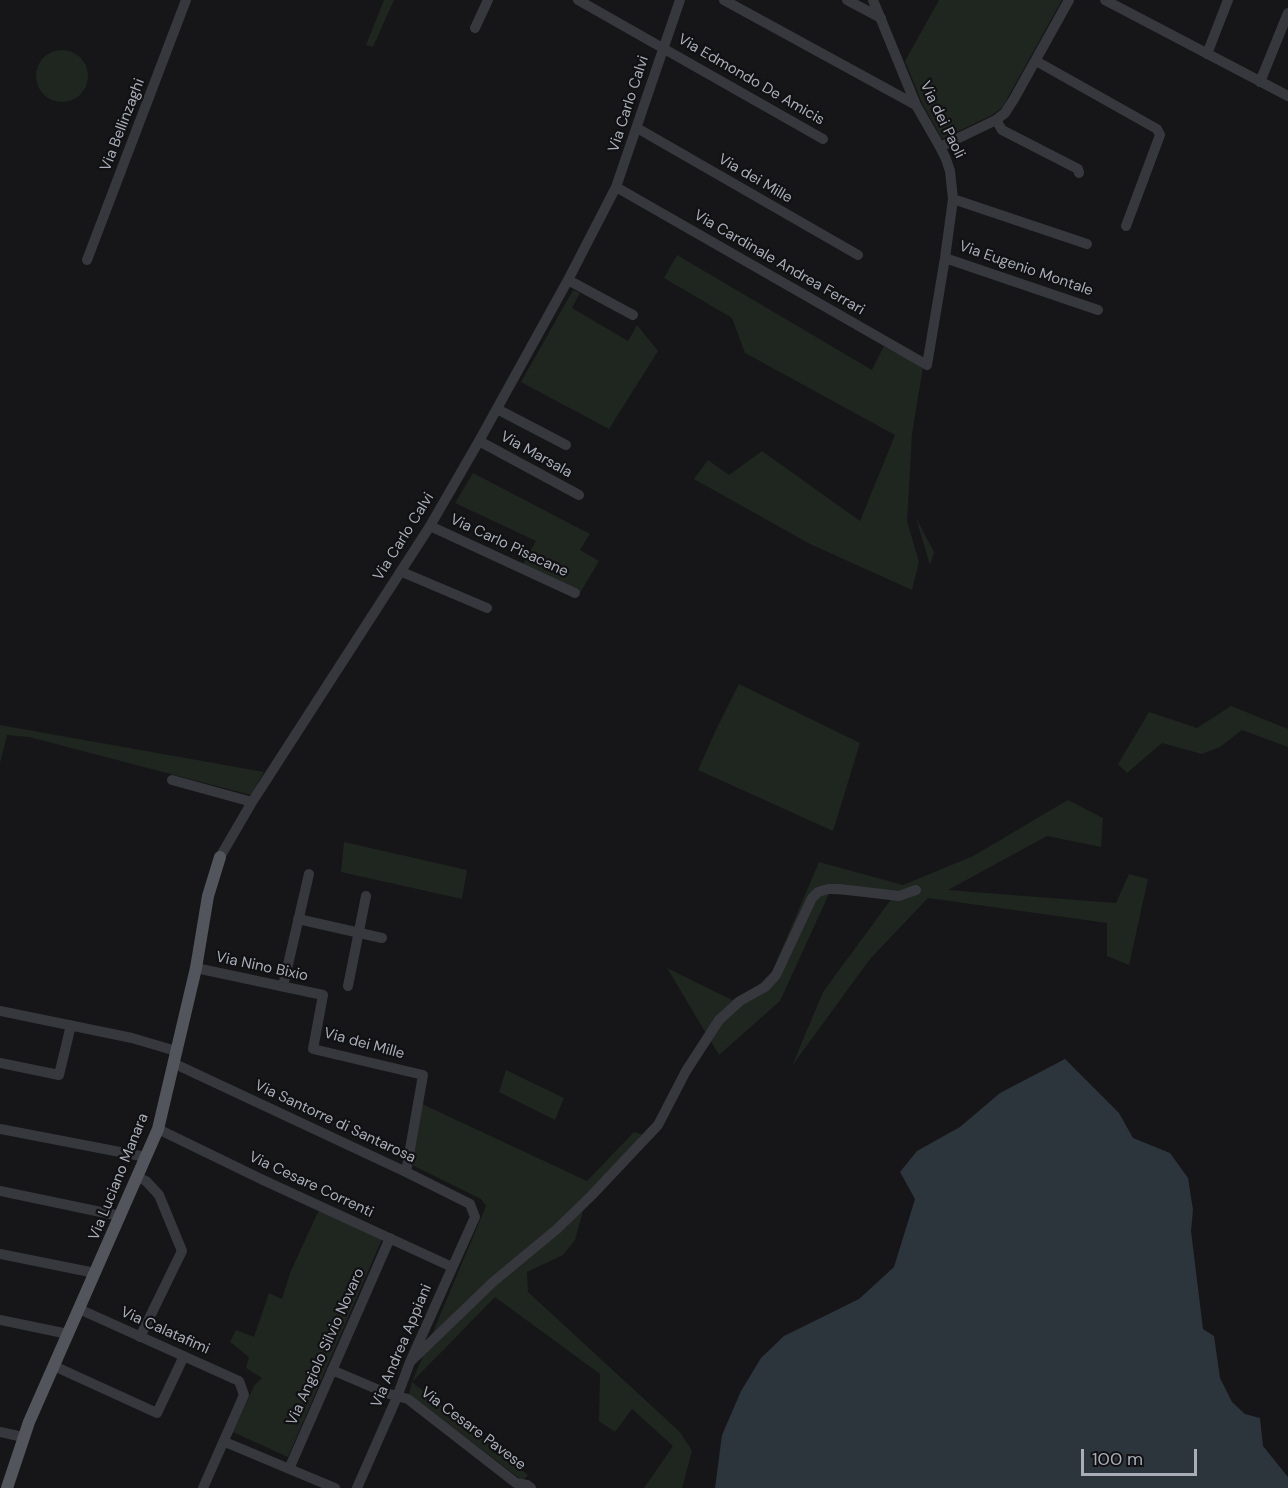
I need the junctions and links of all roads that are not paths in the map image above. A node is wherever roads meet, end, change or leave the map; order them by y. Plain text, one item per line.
1 (186, 0) edge
2 (488, 0) edge
3 (578, 0) edge
4 (680, 0) edge
5 (724, 0) edge
6 (847, 0) edge
7 (873, 0) edge
8 (1069, 0) edge
9 (1105, 0) edge
10 (1228, 0) edge
11 (1288, 14) edge
12 (880, 18) junction
13 (475, 28) dead end
14 (663, 48) junction
15 (1207, 54) junction
16 (1036, 61) junction
17 (1260, 82) junction
18 (1288, 96) edge
19 (916, 105) junction
20 (996, 120) junction
21 (637, 128) junction
22 (823, 139) dead end
23 (940, 147) junction
24 (1079, 173) dead end
25 (616, 187) junction
26 (952, 199) junction
27 (1126, 226) dead end
28 (1087, 244) dead end
29 (858, 255) dead end
30 (945, 258) junction
31 (87, 260) dead end
32 (568, 280) junction
33 (1098, 310) dead end
34 (633, 315) dead end
35 (927, 365) joint
36 (497, 409) junction
37 (479, 441) junction
38 (566, 445) dead end
39 (579, 495) dead end
40 (430, 526) junction
41 (402, 572) junction
42 (576, 593) dead end
43 (487, 608) dead end
44 (172, 780) dead end
45 (252, 802) junction
46 (220, 857) joint
47 (309, 874) dead end
48 (916, 890) dead end
49 (366, 896) dead end
50 (298, 919) junction
51 (358, 932) junction
52 (382, 938) dead end
53 (196, 968) junction
54 (283, 986) junction
55 (348, 986) dead end
56 (323, 995) joint
57 (0, 1014) edge
58 (71, 1025) junction
59 (175, 1057) junction
60 (0, 1063) edge
61 (0, 1129) edge
62 (158, 1129) junction
63 (146, 1157) junction
64 (406, 1172) junction
65 (137, 1177) junction
66 (0, 1191) edge
67 (120, 1216) junction
68 (475, 1217) joint
69 (390, 1238) junction
70 (0, 1254) edge
71 (452, 1267) junction
72 (95, 1273) junction
73 (79, 1309) junction
74 (0, 1320) edge
75 (68, 1334) junction
76 (140, 1337) junction
77 (184, 1356) junction
78 (410, 1362) junction
79 (54, 1366) junction
80 (332, 1370) junction
81 (397, 1397) junction
82 (0, 1432) edge
83 (23, 1437) junction
84 (225, 1442) junction
85 (289, 1469) junction
86 (515, 1485) edge
87 (7, 1488) edge
88 (203, 1488) edge
89 (335, 1488) edge
90 (357, 1488) edge
91 (531, 1488) edge

1 - 31 street, Via Bellinzaghi
2 - 13 street
3 - 14 street, Via Edmondo De Amicis
4 - 14 street, Via Carlo Calvi
5 - 19 street
6 - 12 street
7 - 12 street, Via dei Paoli
8 - 16 street
9 - 15 street
10 - 15 street
11 - 17 street
12 - 19 street, Via dei Paoli
14 - 21 street, Via Carlo Calvi
14 - 22 street, Via Edmondo De Amicis
15 - 17 street
16 - 20 street
16 - 27 street
17 - 18 street
19 - 23 street, Via dei Paoli
20 - 23 street
20 - 24 street
21 - 25 street, Via Carlo Calvi
21 - 29 street, Via dei Mille
23 - 26 street, Via dei Paoli
25 - 32 street, Via Carlo Calvi
25 - 35 street, Via Cardinale Andrea Ferrari
26 - 28 street
26 - 30 street, Via dei Paoli
30 - 33 street, Via Eugenio Montale
30 - 35 street, Via dei Paoli
32 - 34 street
32 - 36 street, Via Carlo Calvi
36 - 37 street, Via Carlo Calvi
36 - 38 street
37 - 39 street, Via Marsala
37 - 40 street, Via Carlo Calvi
40 - 41 street, Via Carlo Calvi
40 - 42 street, Via Carlo Pisacane
41 - 43 street
41 - 45 street, Via Carlo Calvi
44 - 45 street
45 - 46 street, Via Luciano Manara
46 - 53 main road, Via Luciano Manara
47 - 50 street
48 - 78 street
49 - 51 street
50 - 51 street
50 - 54 street
51 - 52 street
51 - 55 street
53 - 54 street, Via Nino Bixio
53 - 59 main road, Via Luciano Manara
54 - 56 street, Via Nino Bixio
56 - 64 street, Via dei Mille
57 - 58 street, Via Santorre di Santarosa
58 - 59 street, Via Santorre di Santarosa
58 - 60 street
59 - 62 main road, Via Luciano Manara
59 - 64 street, Via Santorre di Santarosa
61 - 63 street
62 - 63 main road, Via Luciano Manara
62 - 69 street, Via Cesare Correnti
63 - 65 main road, Via Luciano Manara
64 - 68 street, Via Santorre di Santarosa
65 - 67 main road, Via Luciano Manara
65 - 76 street
66 - 67 street
67 - 72 main road, Via Luciano Manara
68 - 71 street, Via Andrea Appiani
69 - 71 street, Via Cesare Correnti
69 - 80 street, Via Angiolo Silvio Novaro
70 - 72 street
71 - 78 street, Via Andrea Appiani
72 - 73 main road, Via Luciano Manara
73 - 75 main road, Via Luciano Manara
73 - 76 street, Via Calatafimi
74 - 75 street
75 - 79 main road, Via Luciano Manara
76 - 77 street, Via Calatafimi
77 - 79 street
77 - 84 street, Via Calatafimi
78 - 81 street, Via Andrea Appiani
79 - 83 main road, Via Luciano Manara
80 - 81 street, Via Cesare Pavese
80 - 85 street, Via Angiolo Silvio Novaro
81 - 86 street, Via Cesare Pavese
81 - 90 street, Via Andrea Appiani
82 - 83 street
83 - 87 main road, Via Luciano Manara
84 - 85 street
84 - 88 street
85 - 89 street
86 - 91 street, Via Cesare Pavese

